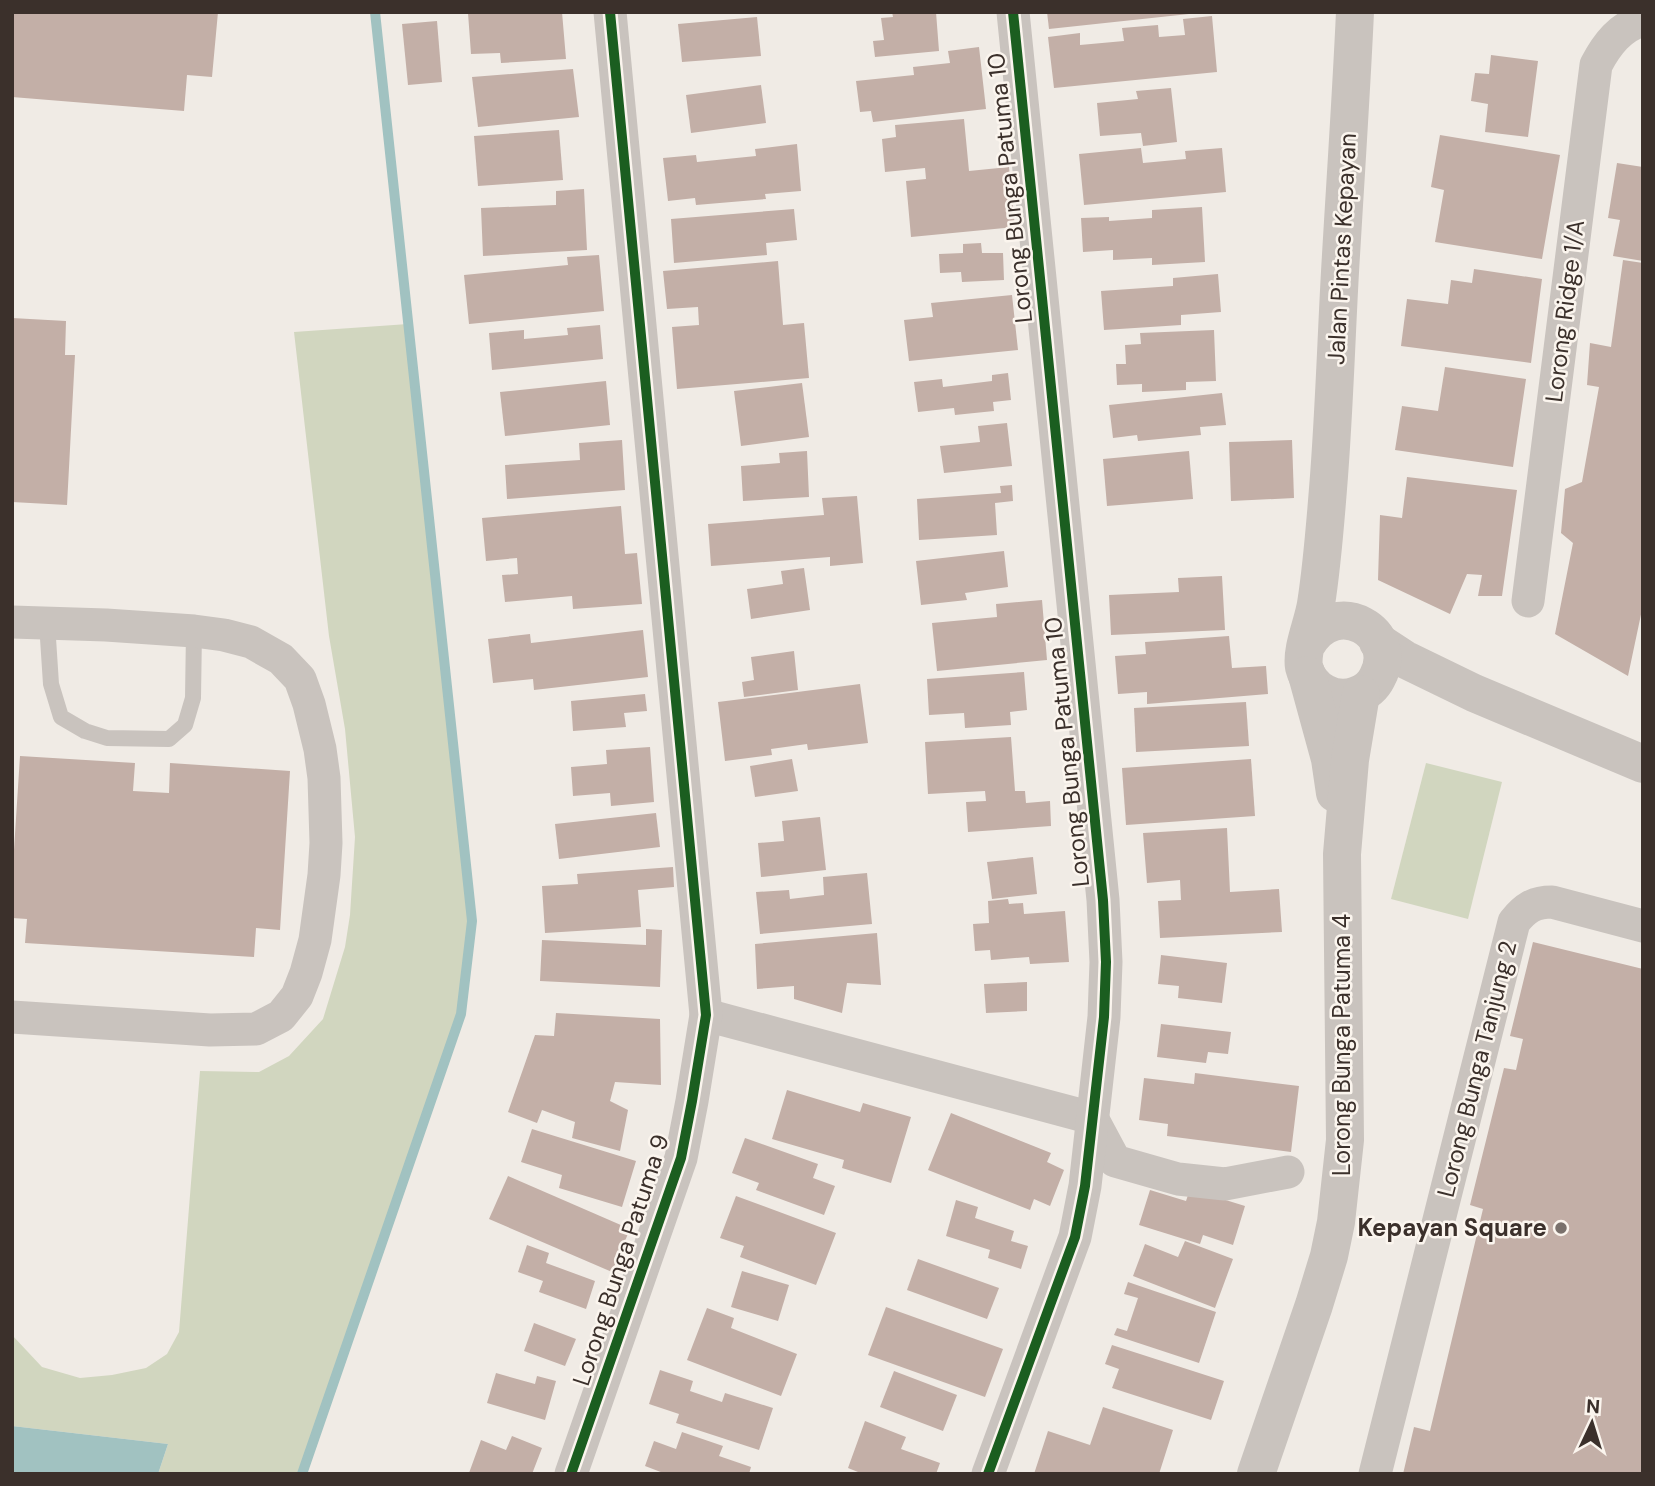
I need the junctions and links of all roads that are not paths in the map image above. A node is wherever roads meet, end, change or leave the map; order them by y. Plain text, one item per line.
1 (610, 12) edge
2 (1013, 12) edge
3 (1355, 12) edge
4 (1632, 25) edge
5 (1328, 486) junction
6 (1528, 601) dead end
7 (12, 622) edge
8 (47, 623) junction
9 (194, 631) junction
10 (1371, 634) junction
11 (1307, 660) junction
12 (1367, 689) junction
13 (1475, 693) junction
14 (1643, 764) edge
15 (1342, 854) junction
16 (1643, 926) edge
17 (706, 1014) junction
18 (12, 1017) edge
19 (1092, 1118) junction
20 (1288, 1172) dead end
21 (570, 1474) edge
22 (988, 1474) edge
23 (1256, 1474) edge
24 (1375, 1474) edge

1 - 17 street, Lorong Bunga Patuma 9
2 - 19 street, Lorong Bunga Patuma 10
3 - 5 street, Jalan Pintas Kepayan
4 - 6 street, Lorong Ridge 1/A
5 - 10 street, Jalan Pintas Kepayan
5 - 11 street, Jalan Pintas Kepayan
7 - 8 street
8 - 9 street
8 - 9 lane
9 - 18 street
10 - 11 street
10 - 12 street
10 - 13 street
11 - 12 street
11 - 15 street
12 - 13 street
12 - 15 street
13 - 14 street
15 - 23 street, Lorong Bunga Patuma 4
16 - 24 street, Lorong Bunga Tanjung 2
17 - 19 street
17 - 21 street, Lorong Bunga Patuma 9
19 - 20 street
19 - 22 street, Lorong Bunga Patuma 10

